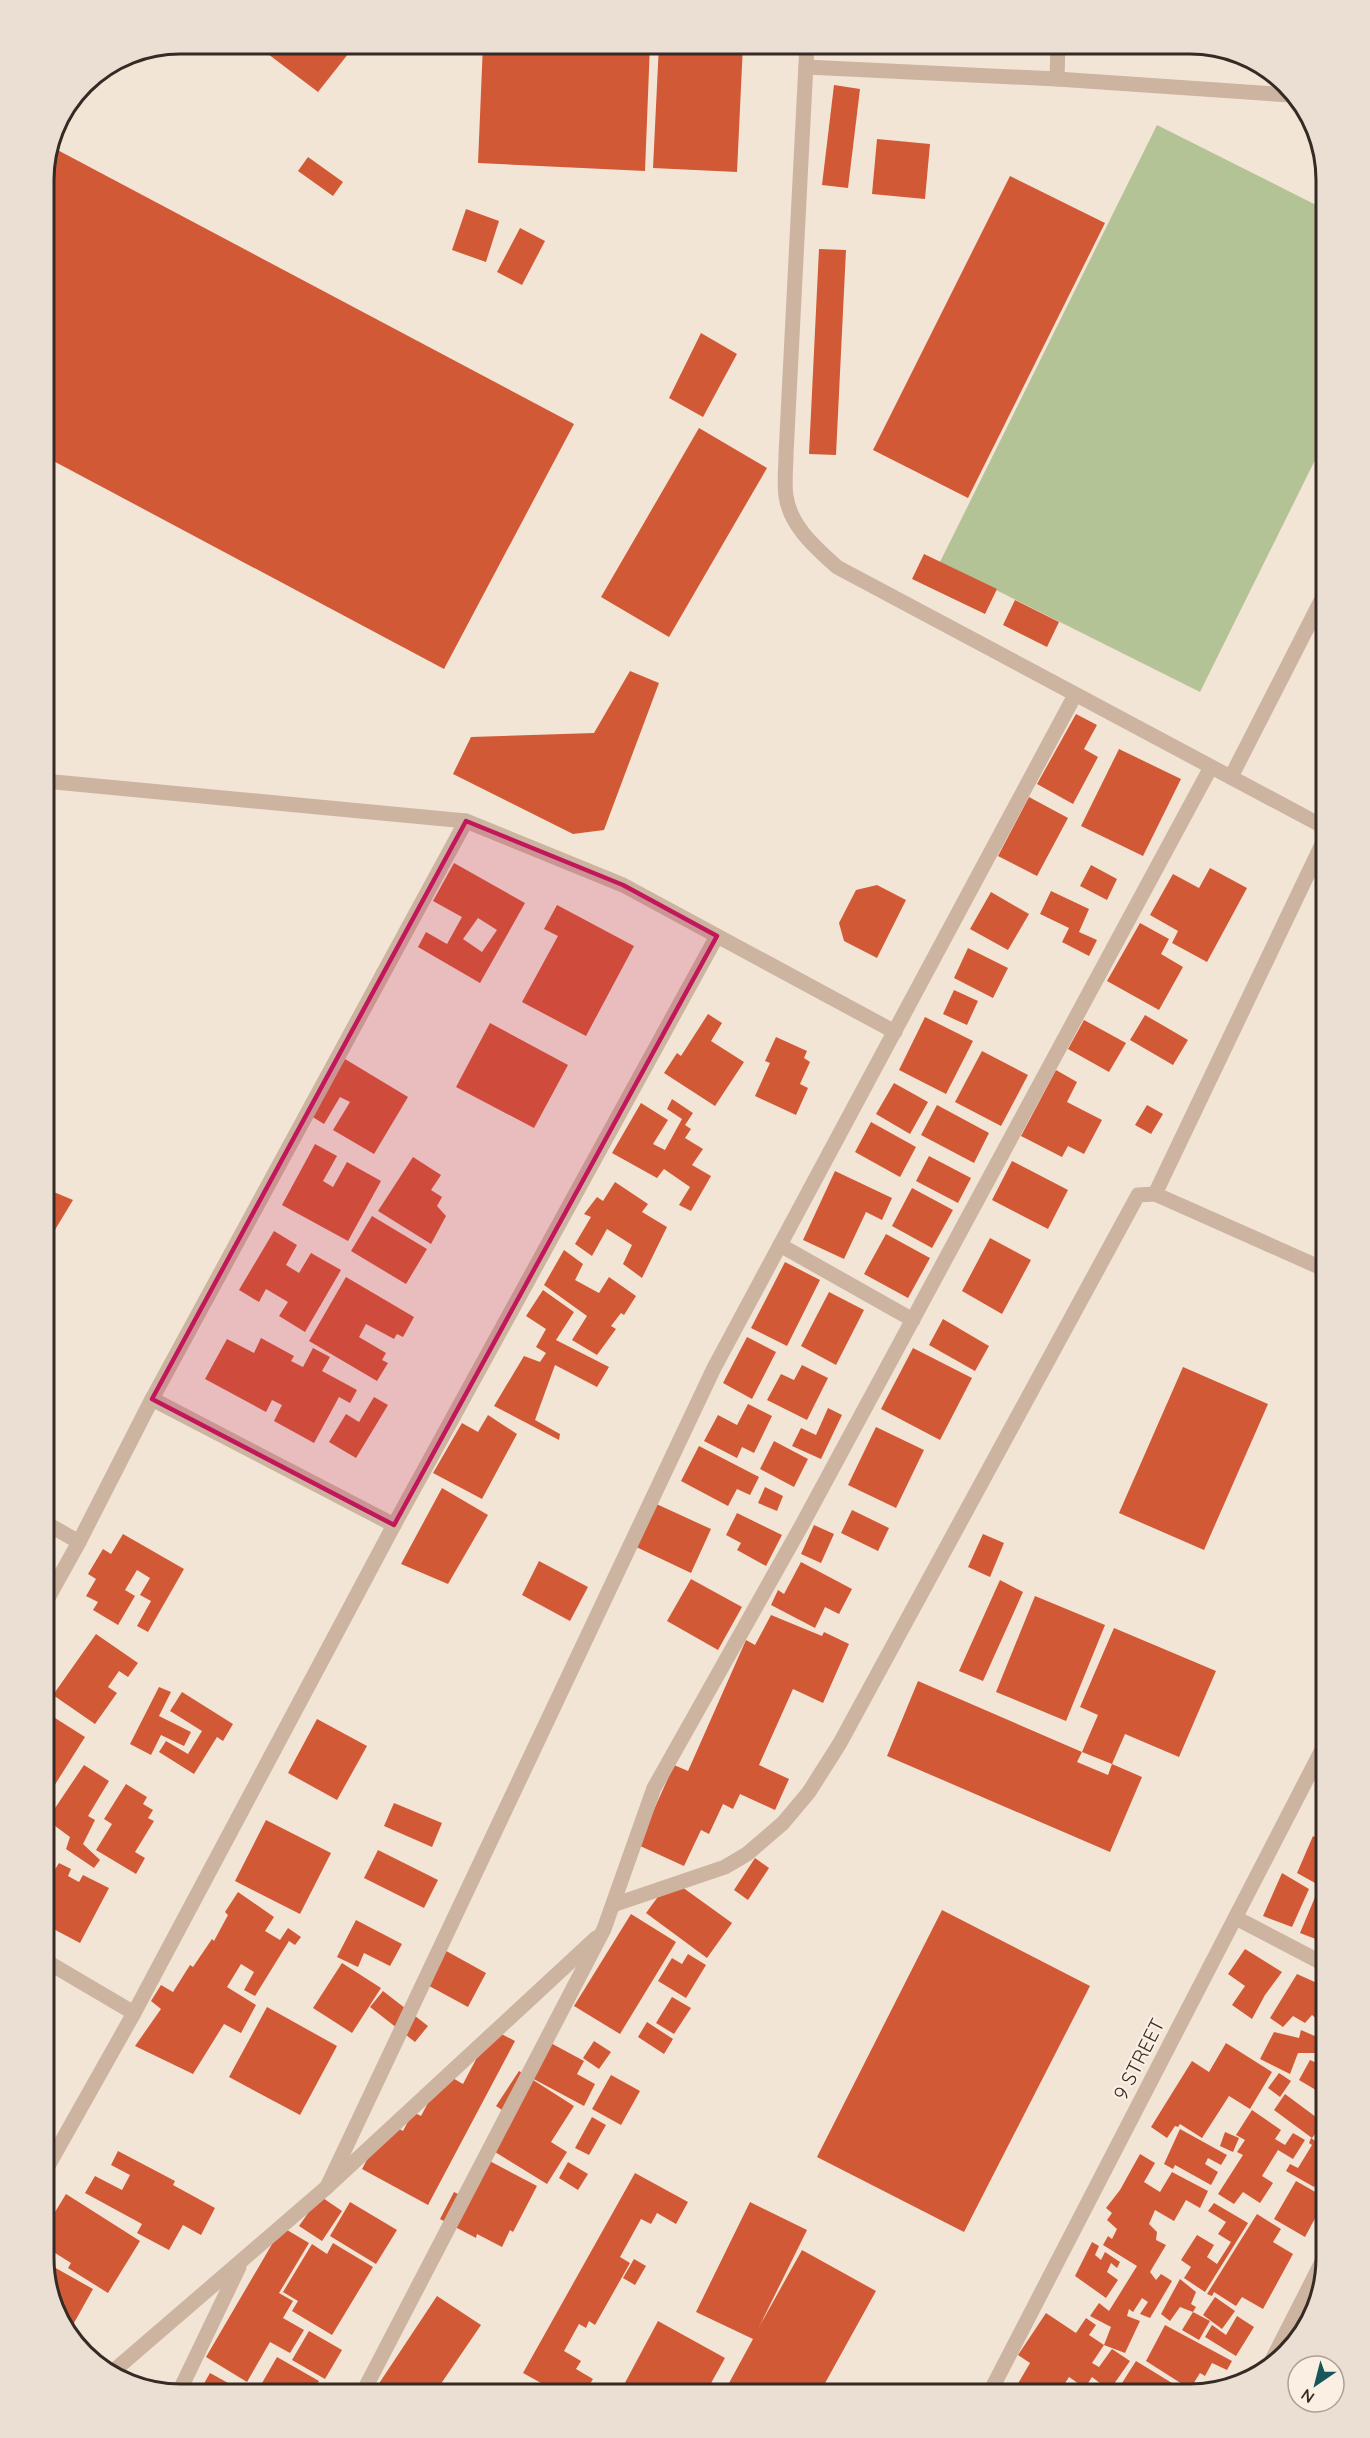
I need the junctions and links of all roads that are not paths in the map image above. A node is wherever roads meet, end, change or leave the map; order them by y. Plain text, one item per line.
1 (807, 54) edge
2 (1058, 54) edge
3 (806, 67) junction
4 (1058, 80) junction
5 (1283, 95) edge
6 (1316, 611) edge
7 (1075, 695) junction
8 (1211, 767) junction
9 (1231, 777) junction
10 (54, 782) edge
11 (466, 821) junction
12 (1316, 823) edge
13 (1316, 857) edge
14 (717, 936) junction
15 (895, 1032) junction
16 (1155, 1194) junction
17 (780, 1245) junction
18 (1316, 1266) edge
19 (913, 1320) junction
20 (152, 1399) junction
21 (394, 1525) junction
22 (54, 1528) edge
23 (79, 1542) junction
24 (54, 1587) edge
25 (1316, 1762) edge
26 (613, 1905) junction
27 (1236, 1918) junction
28 (604, 1929) junction
29 (1316, 1960) edge
30 (54, 1966) edge
31 (134, 2013) junction
32 (54, 2155) edge
33 (327, 2187) junction
34 (242, 2261) junction
35 (1315, 2277) edge
36 (1278, 2348) edge
37 (118, 2367) edge
38 (183, 2384) edge
39 (367, 2384) edge
40 (994, 2384) edge

1 - 3 street
2 - 4 street
3 - 4 street
3 - 7 street
4 - 5 street
6 - 9 street
7 - 8 street
7 - 15 street
8 - 9 street
8 - 19 street
9 - 12 street
10 - 11 street
11 - 14 street
11 - 20 street
13 - 16 street
14 - 15 street
14 - 21 street
15 - 17 street
16 - 18 street
16 - 26 street
17 - 19 street
17 - 33 street
19 - 26 street
20 - 21 street
20 - 23 street
21 - 31 street
22 - 23 street
23 - 24 street
25 - 27 street, 9 STREET
26 - 28 street
27 - 29 street
27 - 40 street, 9 STREET
28 - 33 street
28 - 39 street
30 - 31 street
31 - 32 street
33 - 34 street
34 - 37 street
34 - 38 street
35 - 36 street

